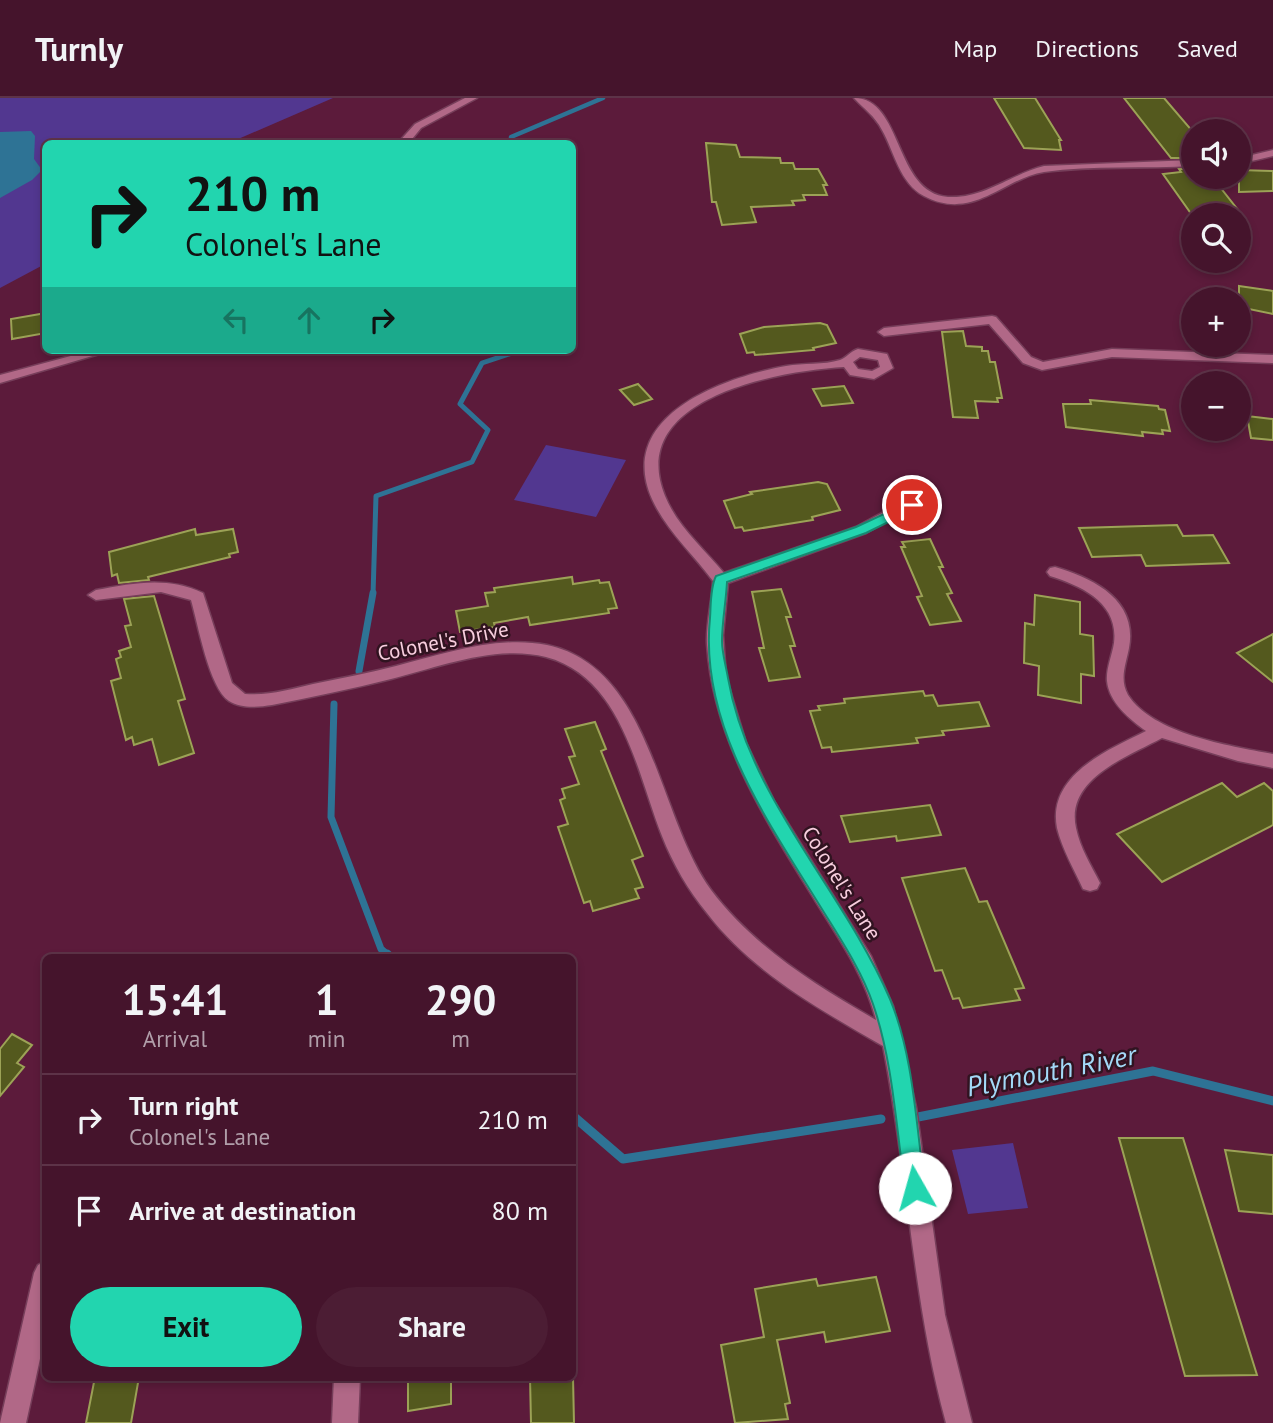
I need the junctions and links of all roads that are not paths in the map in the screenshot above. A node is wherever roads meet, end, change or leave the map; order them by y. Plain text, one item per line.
1 (472, 98) edge
2 (859, 98) edge
3 (406, 140) edge
4 (1273, 153) edge
5 (1251, 158) edge
6 (1181, 163) edge
7 (884, 332) dead end
8 (92, 354) edge
9 (1273, 359) edge
10 (846, 363) dead end
11 (0, 379) edge
12 (922, 497) dead end
13 (1055, 572) dead end
14 (720, 580) junction
15 (96, 595) dead end
16 (1160, 730) junction
17 (1273, 761) edge
18 (1090, 883) dead end
19 (892, 1040) junction
20 (42, 1291) edge
21 (347, 1381) edge
22 (13, 1423) edge
23 (345, 1423) edge
24 (959, 1423) edge

1 - 3 street
2 - 6 street
4 - 5 street
7 - 9 street
8 - 11 street
10 - 14 street
12 - 14 street
13 - 16 street
14 - 19 street, Colonel's Lane
15 - 19 street, Colonel's Drive
16 - 17 street
16 - 18 street
19 - 24 street, Colonel's Lane
20 - 22 street
21 - 23 street

